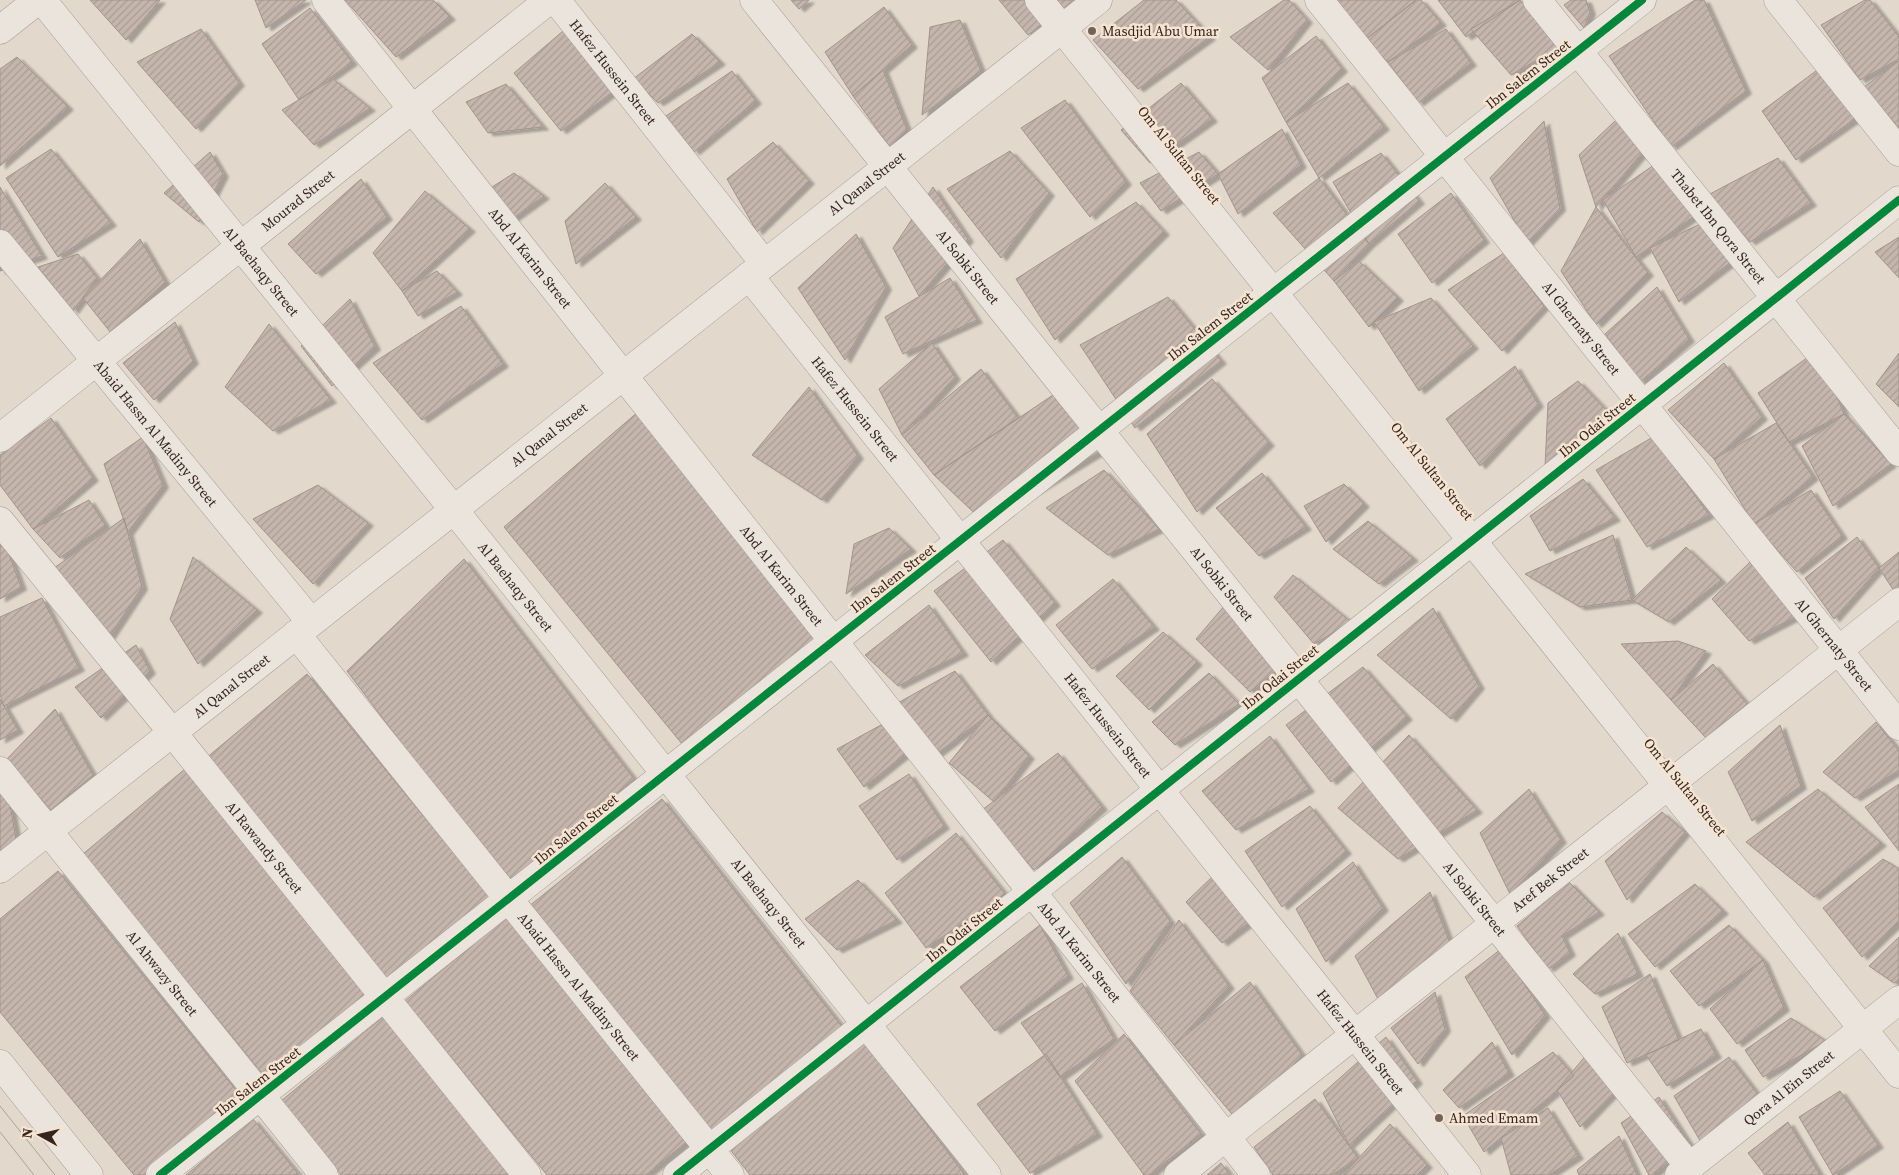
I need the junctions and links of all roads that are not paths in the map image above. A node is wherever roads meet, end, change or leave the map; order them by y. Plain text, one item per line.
1 (38, 0) edge
2 (42, 0) edge
3 (326, 0) edge
4 (549, 0) edge
5 (556, 0) edge
6 (754, 0) edge
7 (1039, 0) edge
8 (1098, 0) edge
9 (1319, 0) edge
10 (1537, 0) edge
11 (1642, 0) edge
12 (1778, 0) edge
13 (1062, 28) junction
14 (0, 30) edge
15 (1578, 51) junction
16 (412, 109) junction
17 (1899, 152) edge
18 (1444, 156) junction
19 (887, 166) junction
20 (1899, 200) edge
21 (0, 244) edge
22 (240, 246) junction
23 (756, 270) junction
24 (1273, 292) junction
25 (1776, 298) junction
26 (97, 361) junction
27 (623, 376) junction
28 (1642, 404) junction
29 (1099, 430) junction
30 (0, 438) edge
31 (1899, 452) edge
32 (454, 510) junction
33 (0, 522) edge
34 (960, 540) junction
35 (1472, 540) junction
36 (1899, 602) edge
37 (304, 628) junction
38 (833, 641) junction
39 (1839, 650) junction
40 (1298, 679) junction
41 (1899, 726) edge
42 (172, 732) junction
43 (0, 771) edge
44 (666, 774) junction
45 (1668, 786) junction
46 (1160, 790) junction
47 (48, 831) junction
48 (0, 869) edge
49 (1032, 892) junction
50 (508, 899) junction
51 (1495, 924) junction
52 (384, 997) junction
53 (1899, 1000) edge
54 (866, 1024) junction
55 (1863, 1029) junction
56 (1355, 1035) junction
57 (0, 1064) edge
58 (1899, 1074) edge
59 (260, 1095) junction
60 (1226, 1137) junction
61 (710, 1149) junction
62 (1684, 1171) edge
63 (89, 1175) edge
64 (160, 1175) edge
65 (324, 1175) edge
66 (527, 1175) edge
67 (677, 1175) edge
68 (730, 1175) edge
69 (987, 1175) edge
70 (1178, 1175) edge
71 (1256, 1175) edge
72 (1467, 1175) edge

1 - 14 street
2 - 22 street, Al Baehaqy Street
3 - 16 street, Abd Al Karim Street
4 - 16 street, Mourad Street
5 - 23 street, Hafez Hussein Street
6 - 19 street, Al Sobki Street
7 - 13 street, Om Al Sultan Street
8 - 13 street, Al Qanal Street
9 - 18 street, Al Ghernaty Street
10 - 15 street, Thabet Ibn Qora Street
11 - 15 street, Ibn Salem Street
12 - 17 street
13 - 19 street, Al Qanal Street
13 - 24 street, Om Al Sultan Street
15 - 18 street, Ibn Salem Street
15 - 25 street, Thabet Ibn Qora Street
16 - 22 street, Mourad Street
16 - 27 street, Abd Al Karim Street
18 - 24 street, Ibn Salem Street
18 - 28 street, Al Ghernaty Street
19 - 23 street, Al Qanal Street
19 - 29 street, Al Sobki Street
20 - 25 street, Ibn Odai Street
21 - 26 street, Abaid Hassn Al Madiny Street
22 - 26 street, Mourad Street
22 - 32 street, Al Baehaqy Street
23 - 27 street, Al Qanal Street
23 - 34 street, Hafez Hussein Street
24 - 29 street, Ibn Salem Street
24 - 35 street, Om Al Sultan Street
25 - 28 street, Ibn Odai Street
25 - 31 street, Thabet Ibn Qora Street
26 - 30 street, Mourad Street
26 - 37 street, Abaid Hassn Al Madiny Street
27 - 32 street, Al Qanal Street
27 - 38 street, Abd Al Karim Street
28 - 35 street, Ibn Odai Street
28 - 39 street, Al Ghernaty Street
29 - 34 street, Ibn Salem Street
29 - 40 street, Al Sobki Street
32 - 37 street, Al Qanal Street
32 - 44 street, Al Baehaqy Street
33 - 42 street, Al Rawandy Street
34 - 38 street, Ibn Salem Street
34 - 46 street, Hafez Hussein Street
35 - 40 street, Ibn Odai Street
35 - 45 street, Om Al Sultan Street
36 - 39 street, Aref Bek Street
37 - 42 street, Al Qanal Street
37 - 50 street, Abaid Hassn Al Madiny Street
38 - 44 street, Ibn Salem Street
38 - 49 street, Abd Al Karim Street
39 - 41 street, Al Ghernaty Street
39 - 45 street, Aref Bek Street
40 - 46 street, Ibn Odai Street
40 - 51 street, Al Sobki Street
42 - 47 street, Al Qanal Street
42 - 52 street, Al Rawandy Street
43 - 47 street, Al Ahwazy Street
44 - 50 street, Ibn Salem Street
44 - 54 street, Al Baehaqy Street
45 - 51 street, Aref Bek Street
45 - 55 street, Om Al Sultan Street
46 - 49 street, Ibn Odai Street
46 - 56 street, Hafez Hussein Street
47 - 48 street, Al Qanal Street
47 - 59 street, Al Ahwazy Street
49 - 54 street, Ibn Odai Street
49 - 60 street, Abd Al Karim Street
50 - 52 street, Ibn Salem Street
50 - 61 street, Abaid Hassn Al Madiny Street
51 - 56 street, Aref Bek Street
51 - 62 street, Al Sobki Street
52 - 59 street, Ibn Salem Street
52 - 66 street, Al Rawandy Street
53 - 55 street, Qora Al Ein Street
54 - 61 street, Ibn Odai Street
54 - 69 street, Al Baehaqy Street
55 - 58 street, Om Al Sultan Street
55 - 62 street, Qora Al Ein Street
56 - 60 street, Aref Bek Street
56 - 72 street, Hafez Hussein Street
57 - 63 street
59 - 64 street, Ibn Salem Street
59 - 65 street, Al Ahwazy Street
60 - 70 street, Aref Bek Street
60 - 71 street, Abd Al Karim Street
61 - 67 street, Ibn Odai Street
61 - 68 street, Abaid Hassn Al Madiny Street

